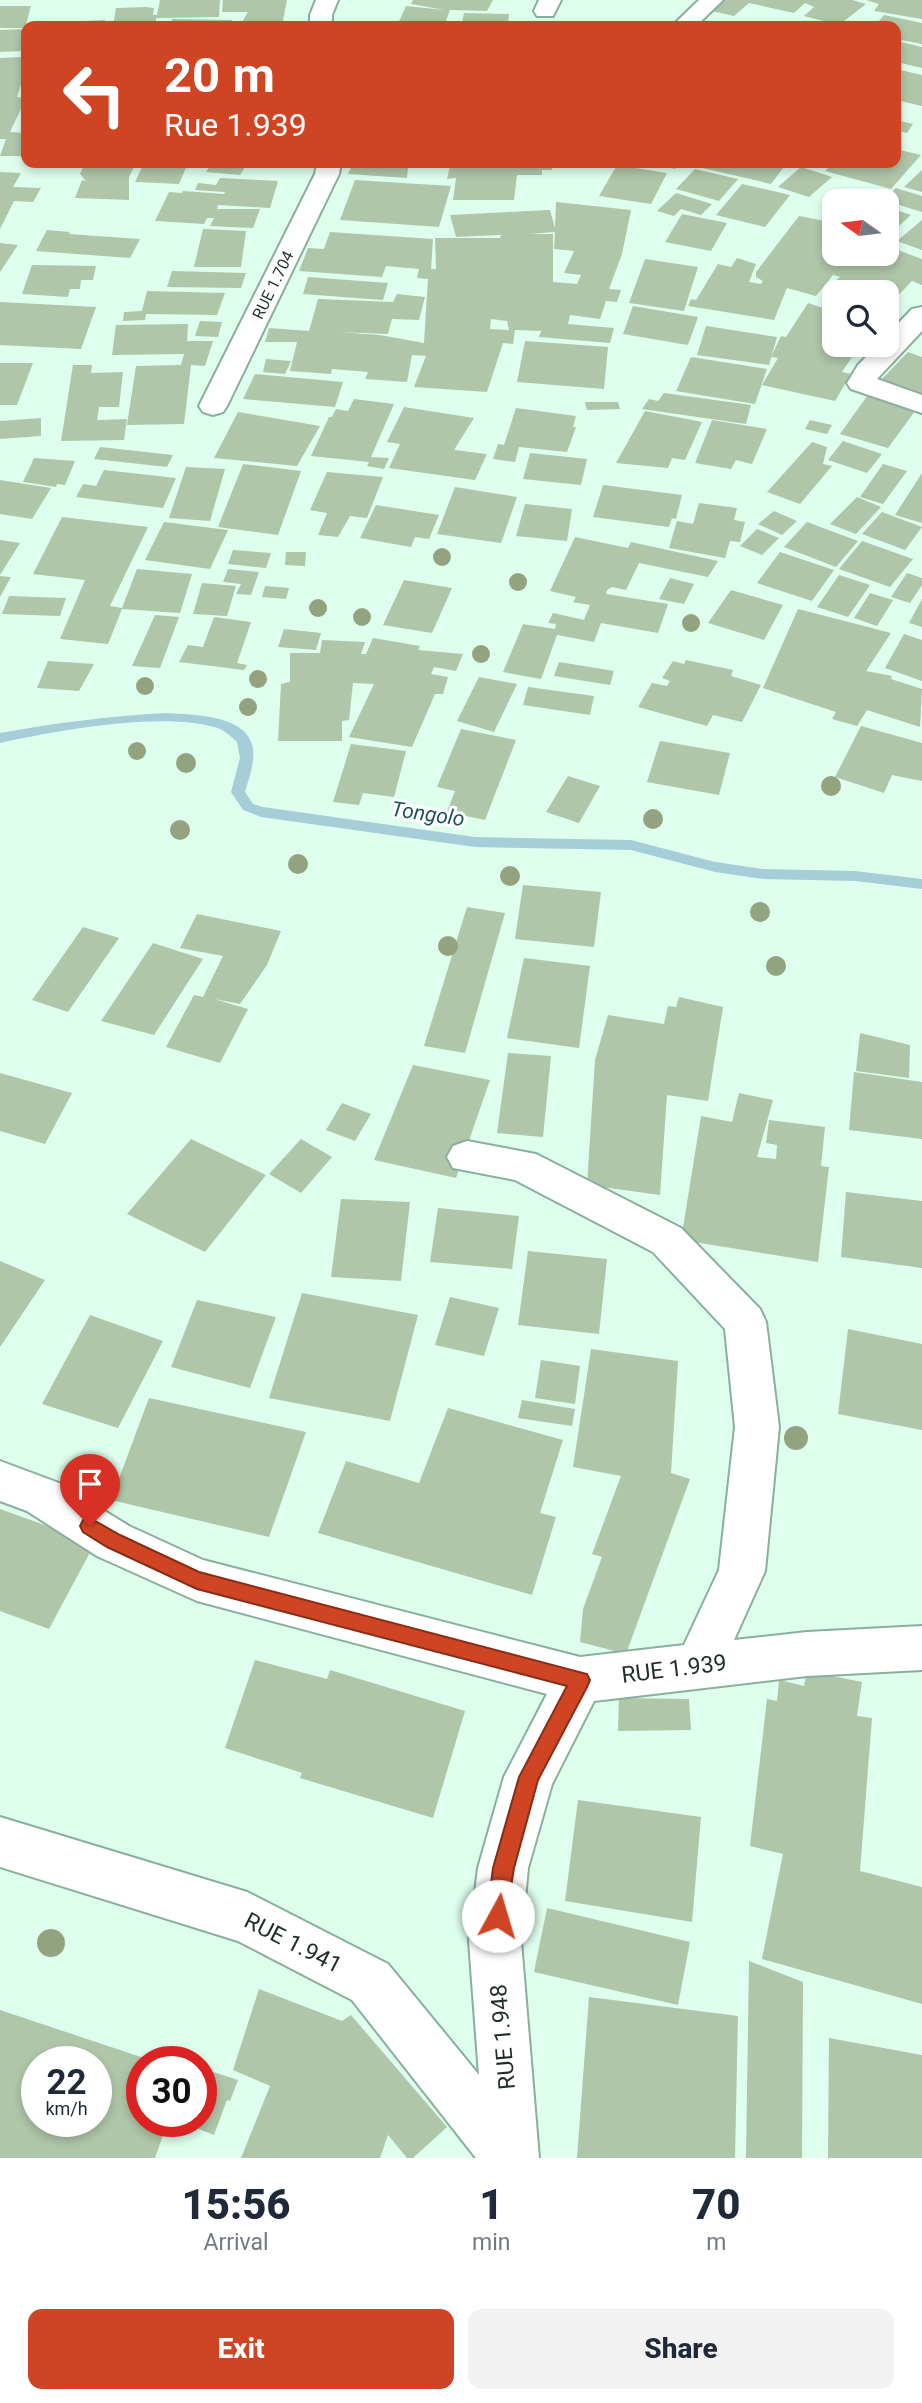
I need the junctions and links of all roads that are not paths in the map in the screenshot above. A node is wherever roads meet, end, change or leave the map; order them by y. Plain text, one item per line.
1 (327, 0) edge
2 (712, 0) edge
3 (321, 21) edge
4 (689, 21) edge
5 (328, 168) edge
6 (922, 315) edge
7 (922, 404) edge
8 (213, 406) dead end
9 (467, 1157) dead end
10 (0, 1481) edge
11 (922, 1648) edge
12 (698, 1667) junction
13 (580, 1680) junction
14 (0, 1842) edge
15 (512, 2158) edge

1 - 3 street
2 - 4 street
5 - 8 street, RUE 1.704
6 - 7 street
9 - 12 street
10 - 13 street, RUE 1.939
11 - 12 street, RUE 1.939
12 - 13 street, RUE 1.939
13 - 15 street, RUE 1.948
14 - 15 street, RUE 1.941

